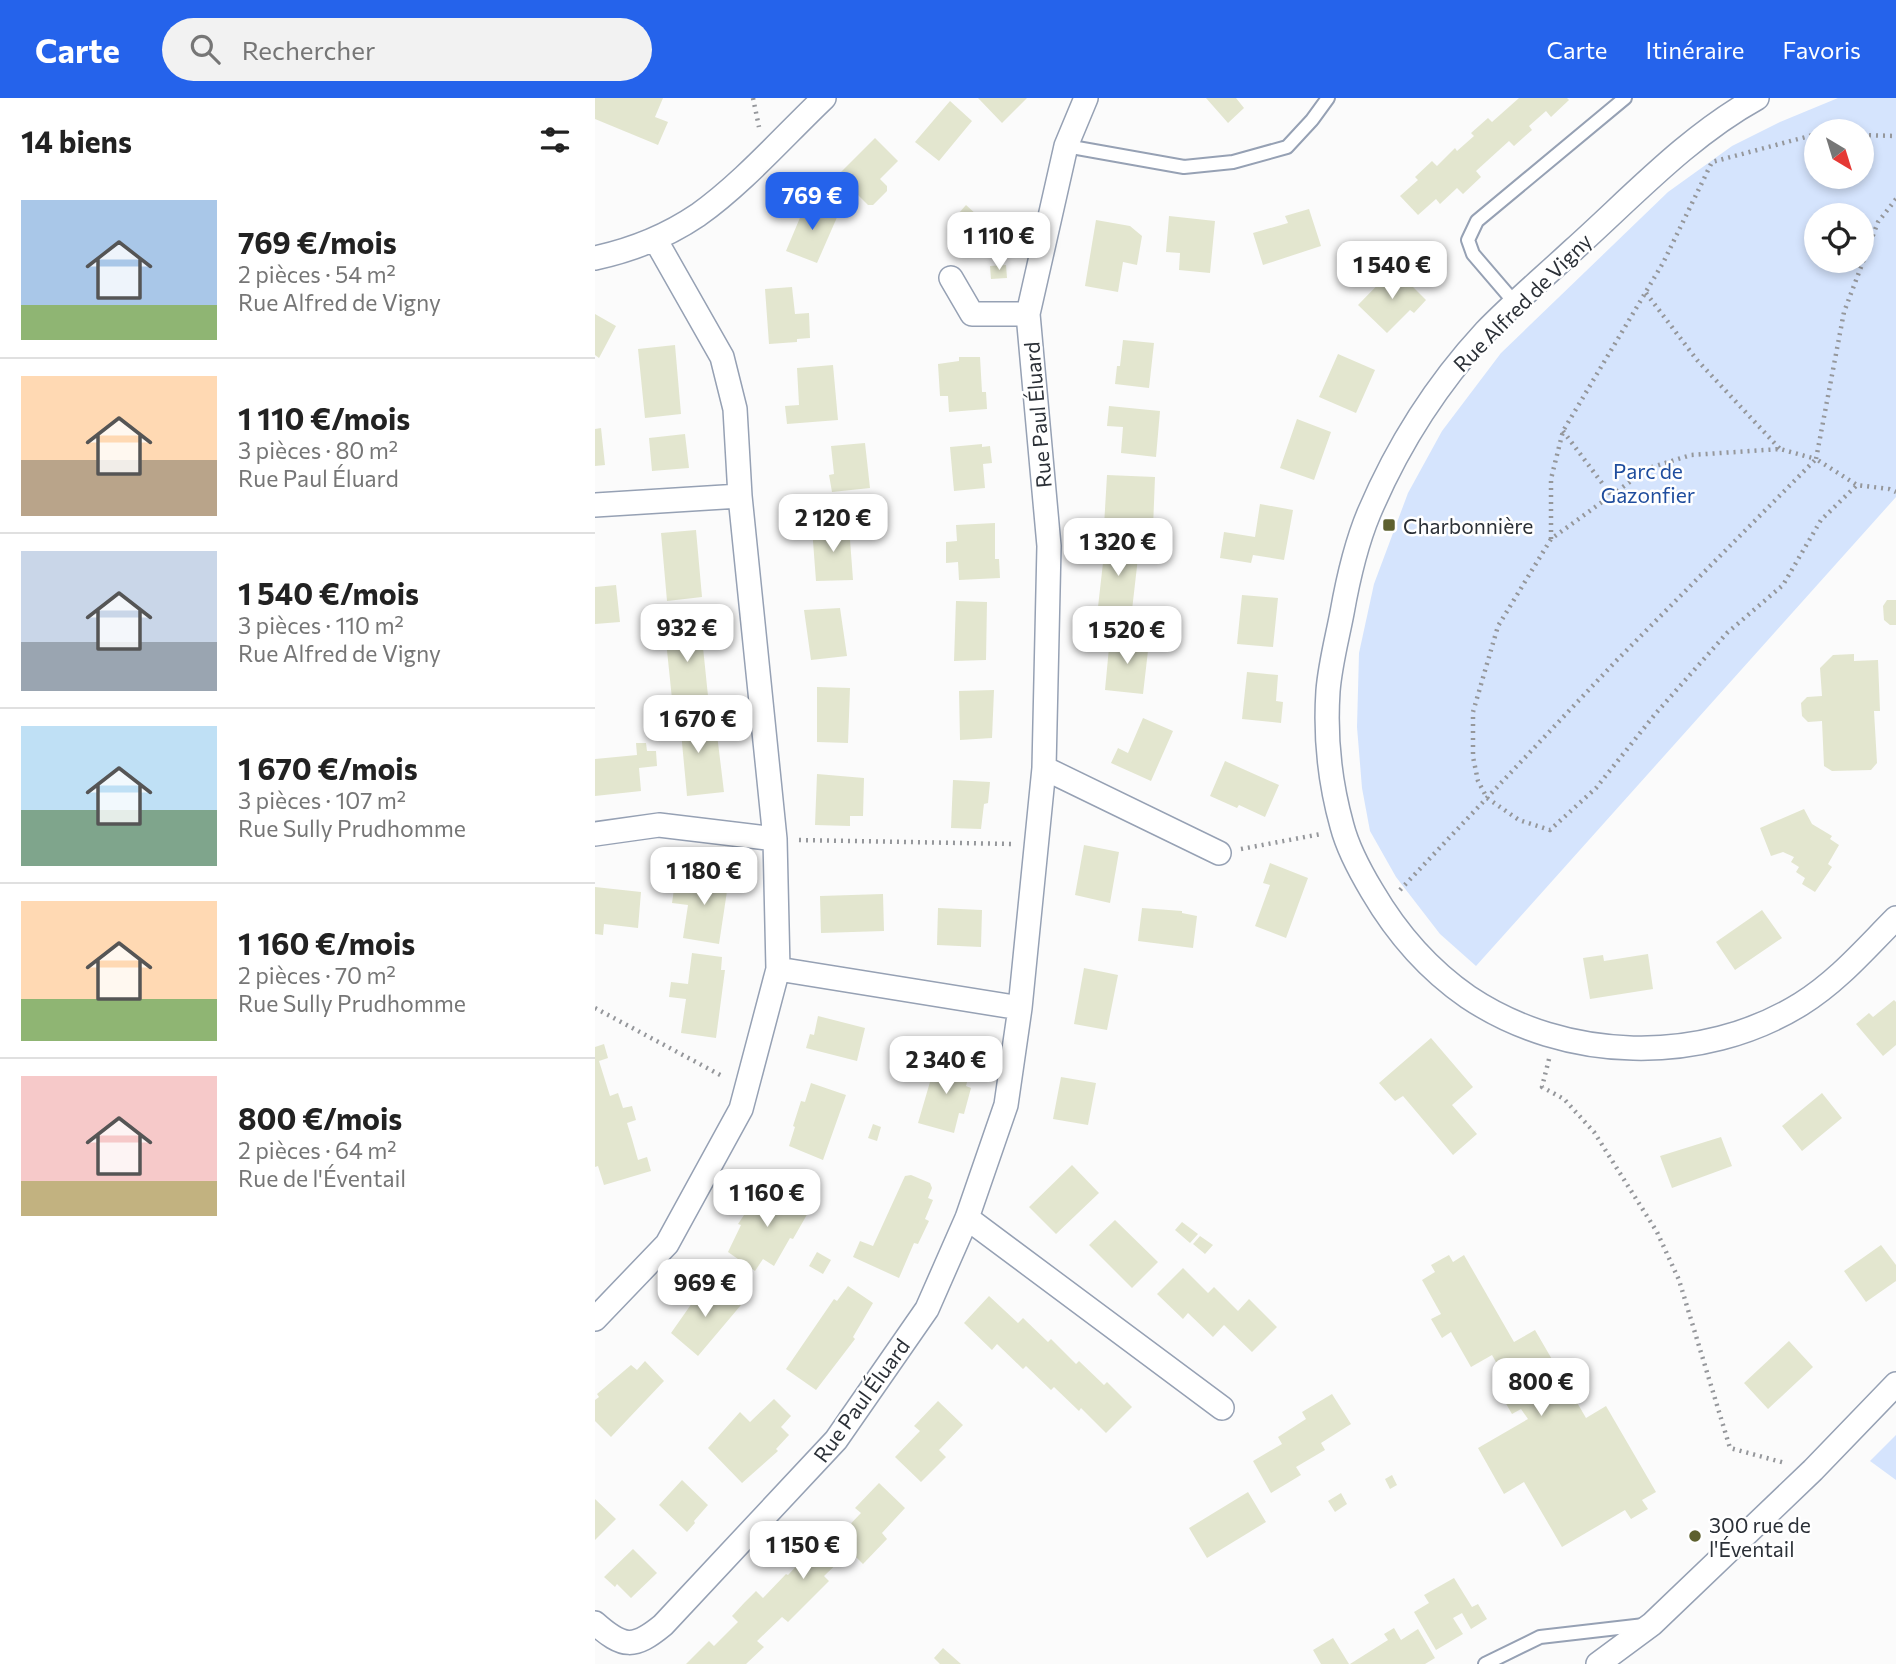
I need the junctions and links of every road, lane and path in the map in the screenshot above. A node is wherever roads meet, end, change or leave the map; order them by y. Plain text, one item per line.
1 (824, 98) edge
2 (1086, 98) edge
3 (1328, 98) edge
4 (1625, 98) edge
5 (1758, 98) edge
6 (1874, 135) edge
7 (1896, 136) edge
8 (1804, 137) edge
9 (1066, 146) junction
10 (1896, 200) edge
11 (655, 239) junction
12 (595, 258) edge
13 (951, 278) dead end
14 (1646, 293) junction
15 (1515, 303) junction
16 (1028, 314) junction
17 (1563, 431) junction
18 (1780, 449) junction
19 (1816, 459) junction
20 (1857, 485) junction
21 (1896, 492) edge
22 (1611, 495) junction
23 (740, 496) junction
24 (595, 505) edge
25 (1552, 538) junction
26 (1044, 768) junction
27 (1487, 798) junction
28 (1343, 829) junction
29 (595, 834) edge
30 (775, 839) junction
31 (1036, 844) junction
32 (1219, 853) joint
33 (1407, 883) dead end
34 (1896, 918) edge
35 (778, 969) junction
36 (595, 1008) edge
37 (1020, 1008) junction
38 (1554, 1036) junction
39 (747, 1090) junction
40 (967, 1218) junction
41 (595, 1319) edge
42 (1896, 1384) edge
43 (1223, 1408) dead end
44 (1813, 1471) junction
45 (595, 1623) edge
46 (1652, 1624) junction
47 (1485, 1664) edge
48 (1598, 1664) edge

1 - 11 street
2 - 9 street, Rue Paul Éluard
3 - 9 lane
4 - 15 lane
5 - 15 street, Rue Alfred de Vigny
6 - 7 path
8 - 14 path
9 - 16 street, Rue Paul Éluard
10 - 19 path
11 - 12 street
11 - 23 street
13 - 16 street, Rue Paul Éluard
14 - 17 path
14 - 18 path
15 - 28 street, Rue Alfred de Vigny
16 - 26 street, Rue Paul Éluard
17 - 22 path
17 - 25 path
18 - 19 path
18 - 22 path
19 - 20 path
19 - 27 path
20 - 21 path
20 - 27 path
22 - 25 path
23 - 24 street
23 - 30 street
25 - 27 path
26 - 31 street, Rue Paul Éluard
26 - 32 street
27 - 33 path
28 - 32 path
28 - 38 street, Rue Alfred de Vigny
29 - 30 street
30 - 31 path
30 - 35 street
31 - 37 street, Rue Paul Éluard
34 - 38 street, Rue Alfred de Vigny
35 - 37 street
35 - 39 street
36 - 39 path
37 - 40 street, Rue Paul Éluard
38 - 44 path
39 - 41 street
40 - 43 street
40 - 45 street, Rue Paul Éluard
42 - 44 street
44 - 46 street
46 - 47 lane
46 - 48 street

